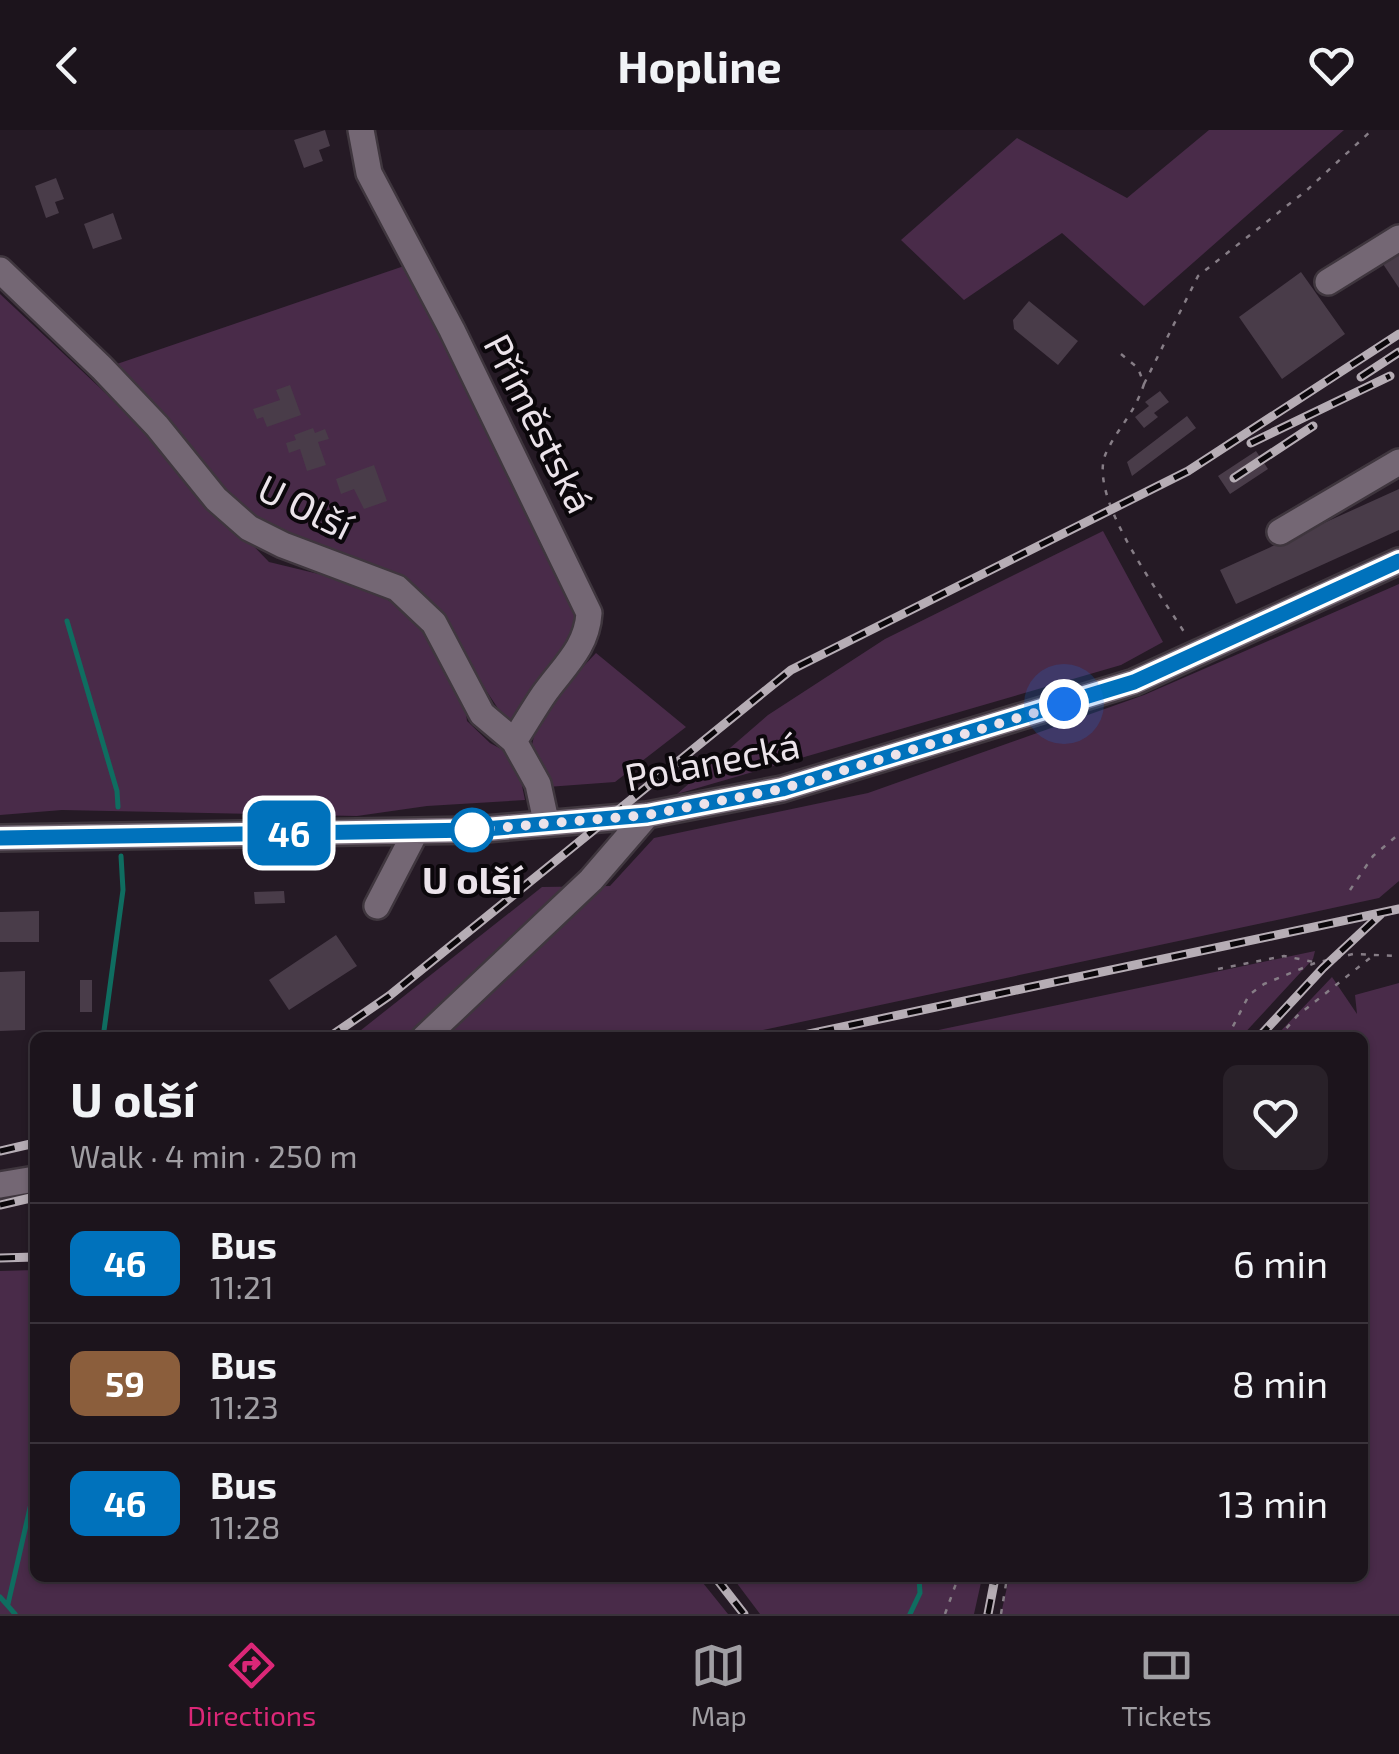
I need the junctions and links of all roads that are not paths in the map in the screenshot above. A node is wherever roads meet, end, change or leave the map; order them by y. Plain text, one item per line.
1 (362, 130) edge
2 (1399, 238) edge
3 (0, 270) edge
4 (1328, 282) dead end
5 (1399, 462) edge
6 (1280, 532) dead end
7 (1399, 561) edge
8 (514, 742) junction
9 (647, 815) junction
10 (546, 821) junction
11 (416, 830) junction
12 (0, 838) edge
13 (377, 906) dead end
14 (430, 1032) edge
15 (30, 1180) edge
16 (0, 1185) edge

1 - 8 street, Příměstská
2 - 4 street
3 - 8 street, U Olší
5 - 6 street
7 - 9 street, Polanecká
8 - 10 street, U Olší
9 - 10 street, Polanecká
9 - 14 street
10 - 11 street, Polanecká
11 - 12 street, Polanecká
11 - 13 street
15 - 16 street

